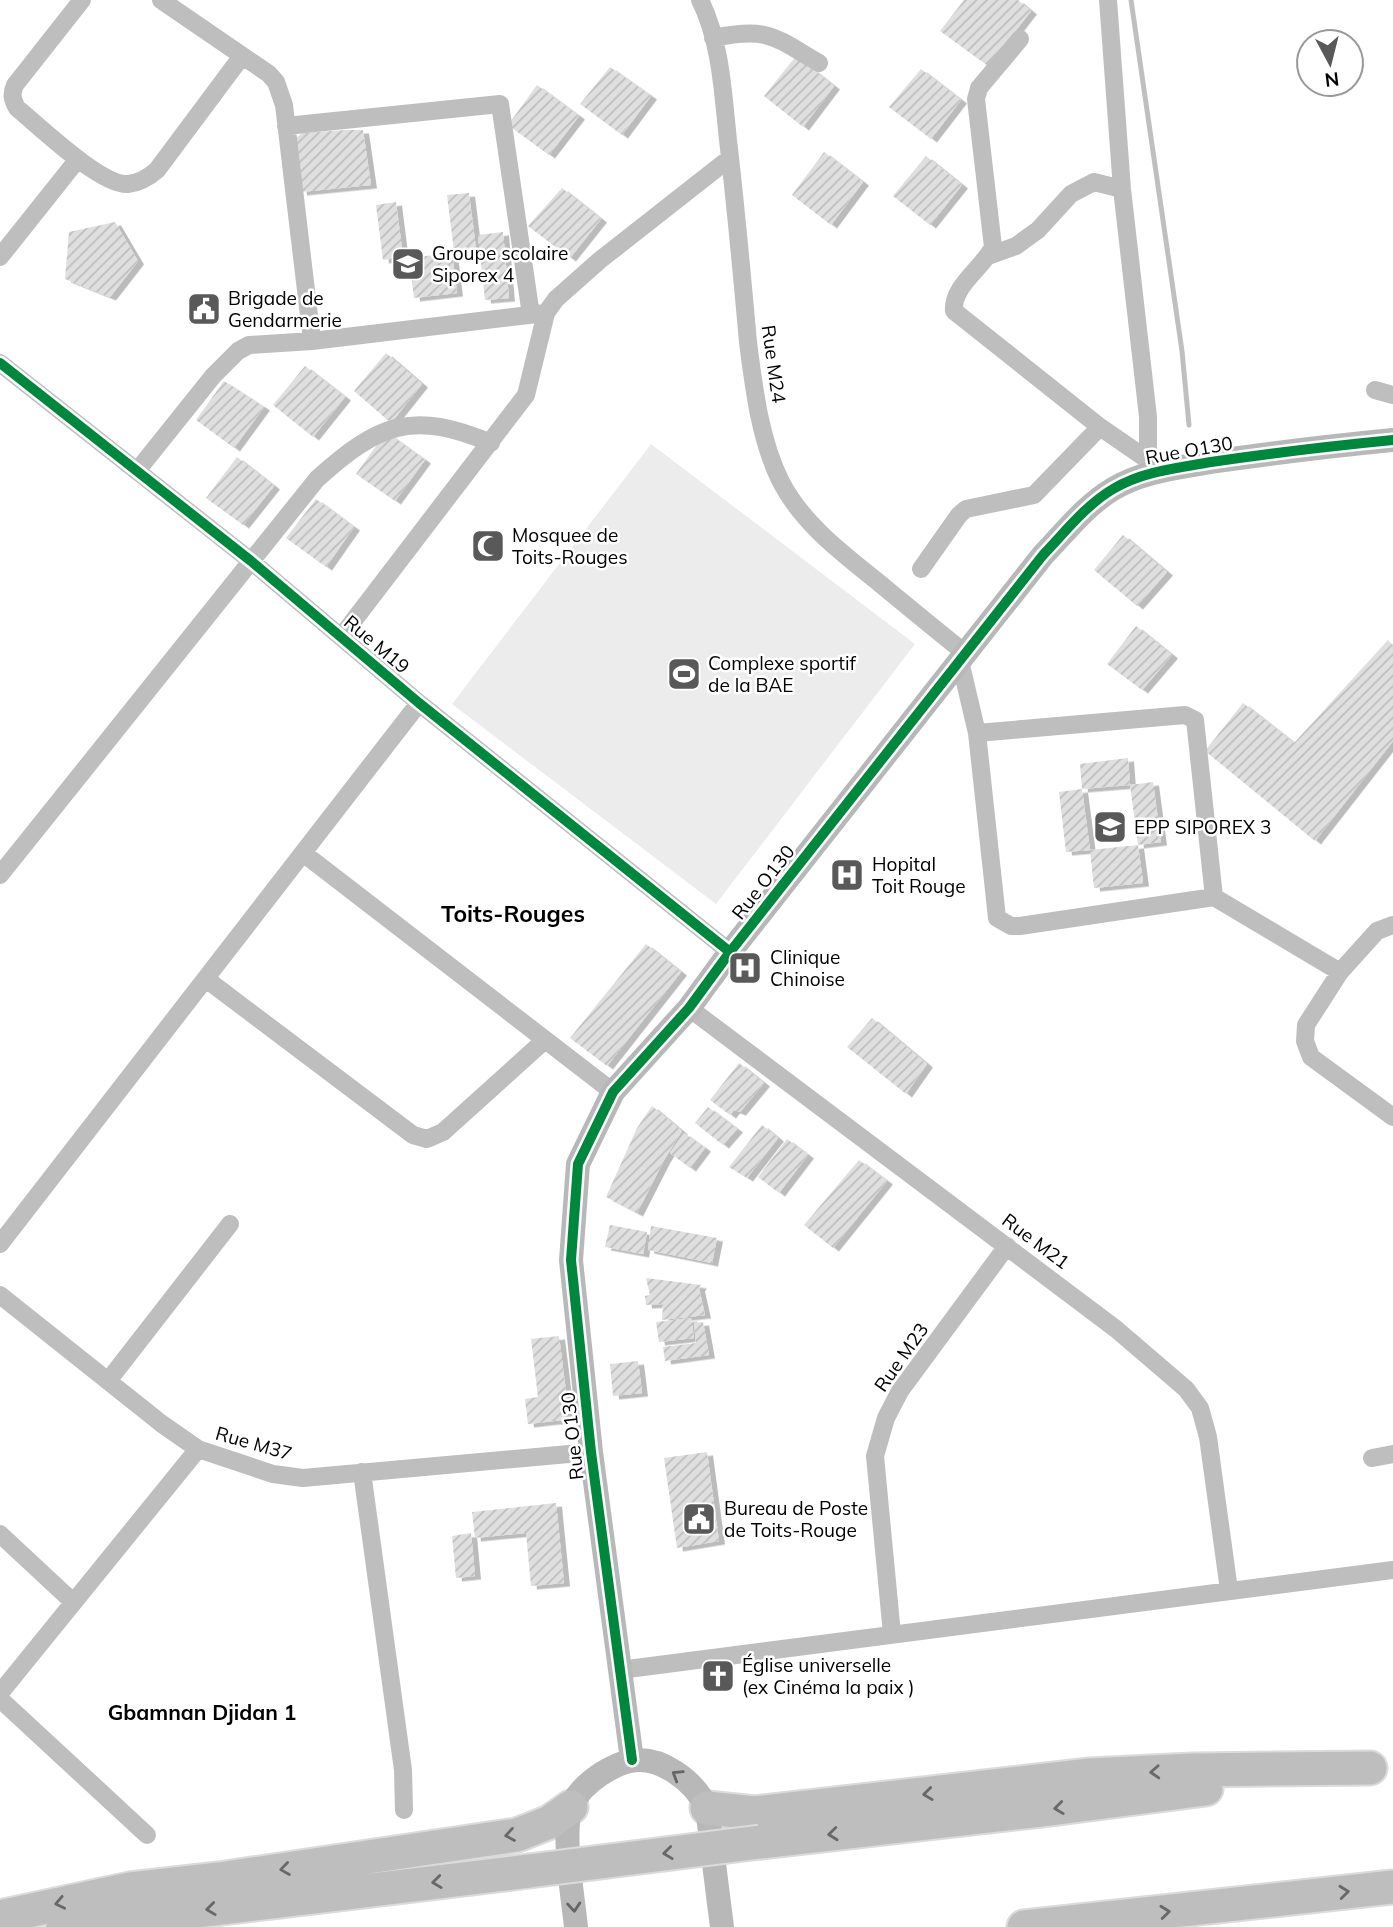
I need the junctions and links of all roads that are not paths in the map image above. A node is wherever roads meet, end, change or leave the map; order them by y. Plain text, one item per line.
1 (82, 0) edge
2 (161, 0) edge
3 (700, 0) edge
4 (1108, 0) edge
5 (713, 38) junction
6 (1020, 39) dead end
7 (242, 56) junction
8 (819, 63) dead end
9 (286, 125) junction
10 (730, 158) junction
11 (78, 159) junction
12 (1122, 189) junction
13 (988, 256) junction
14 (0, 257) edge
15 (538, 314) junction
16 (312, 341) junction
17 (0, 363) edge
18 (1375, 390) dead end
19 (1393, 395) edge
20 (1100, 427) junction
21 (1393, 440) edge
22 (491, 443) junction
23 (1153, 466) junction
24 (137, 471) junction
25 (251, 561) junction
26 (921, 569) dead end
27 (341, 637) junction
28 (962, 657) junction
29 (419, 703) junction
30 (977, 733) junction
31 (303, 853) junction
32 (0, 875) edge
33 (1214, 897) junction
34 (1393, 925) edge
35 (730, 952) junction
36 (1340, 972) junction
37 (206, 979) junction
38 (689, 1008) junction
39 (545, 1040) junction
40 (613, 1092) junction
41 (1393, 1117) edge
42 (230, 1224) dead end
43 (0, 1244) edge
44 (1007, 1246) junction
45 (0, 1295) edge
46 (108, 1381) junction
47 (198, 1449) junction
48 (591, 1452) junction
49 (1393, 1454) edge
50 (1372, 1458) dead end
51 (362, 1472) junction
52 (0, 1534) edge
53 (1393, 1570) edge
54 (1229, 1590) junction
55 (73, 1602) junction
56 (892, 1634) junction
57 (620, 1670) junction
58 (0, 1693) edge
59 (0, 1699) edge
60 (632, 1760) junction
61 (1381, 1767) edge
62 (571, 1807) junction
63 (707, 1808) junction
64 (404, 1810) dead end
65 (147, 1835) dead end
66 (1393, 1887) edge
67 (1295, 1898) junction
68 (0, 1917) edge
69 (63, 1927) edge
70 (576, 1927) edge
71 (722, 1927) edge
72 (1024, 1927) edge
73 (1206, 1927) edge

1 - 11 street
2 - 7 street
3 - 5 street, Rue M24
4 - 12 street
5 - 8 street
5 - 10 street, Rue M24
6 - 13 street
7 - 9 street
7 - 11 street
9 - 15 street
9 - 16 street
10 - 15 street
10 - 28 street, Rue M24
11 - 14 street
12 - 13 street
12 - 23 street
13 - 20 street
15 - 16 street
15 - 22 street
16 - 24 street
17 - 24 street, Rue M19
18 - 19 street
20 - 23 street
20 - 26 street
21 - 23 street, Rue O130
22 - 25 street
22 - 27 street
23 - 28 street, Rue O130
24 - 25 street, Rue M19
25 - 27 street, Rue M19
25 - 32 street
27 - 29 street, Rue M19
28 - 30 street
28 - 35 street, Rue O130
29 - 31 street
29 - 35 street, Rue M19
30 - 33 street
30 - 33 street
31 - 37 street
31 - 39 street
33 - 36 street
34 - 36 street
35 - 38 street, Rue O130
36 - 41 street
37 - 39 street
37 - 43 street
38 - 40 street, Rue O130
38 - 44 street, Rue M21
39 - 40 street
40 - 48 street, Rue O130
42 - 46 street
44 - 54 street, Rue M21
44 - 56 street, Rue M23
45 - 46 street, Rue M37
46 - 47 street, Rue M37
47 - 51 street, Rue M37
47 - 55 street
48 - 51 street, Rue M37
48 - 57 street, Rue O130
49 - 50 street
51 - 64 street
52 - 55 street
53 - 54 street
54 - 56 street
55 - 58 street
56 - 57 street
57 - 60 street, Rue O130
59 - 65 street
60 - 62 street
63 -> 60 street
61 -> 63 highway
61 -> 69 highway, bridge
62 -> 68 highway
62 -> 70 street
63 - 71 street
67 -> 66 highway
72 -> 67 highway
67 - 73 highway

